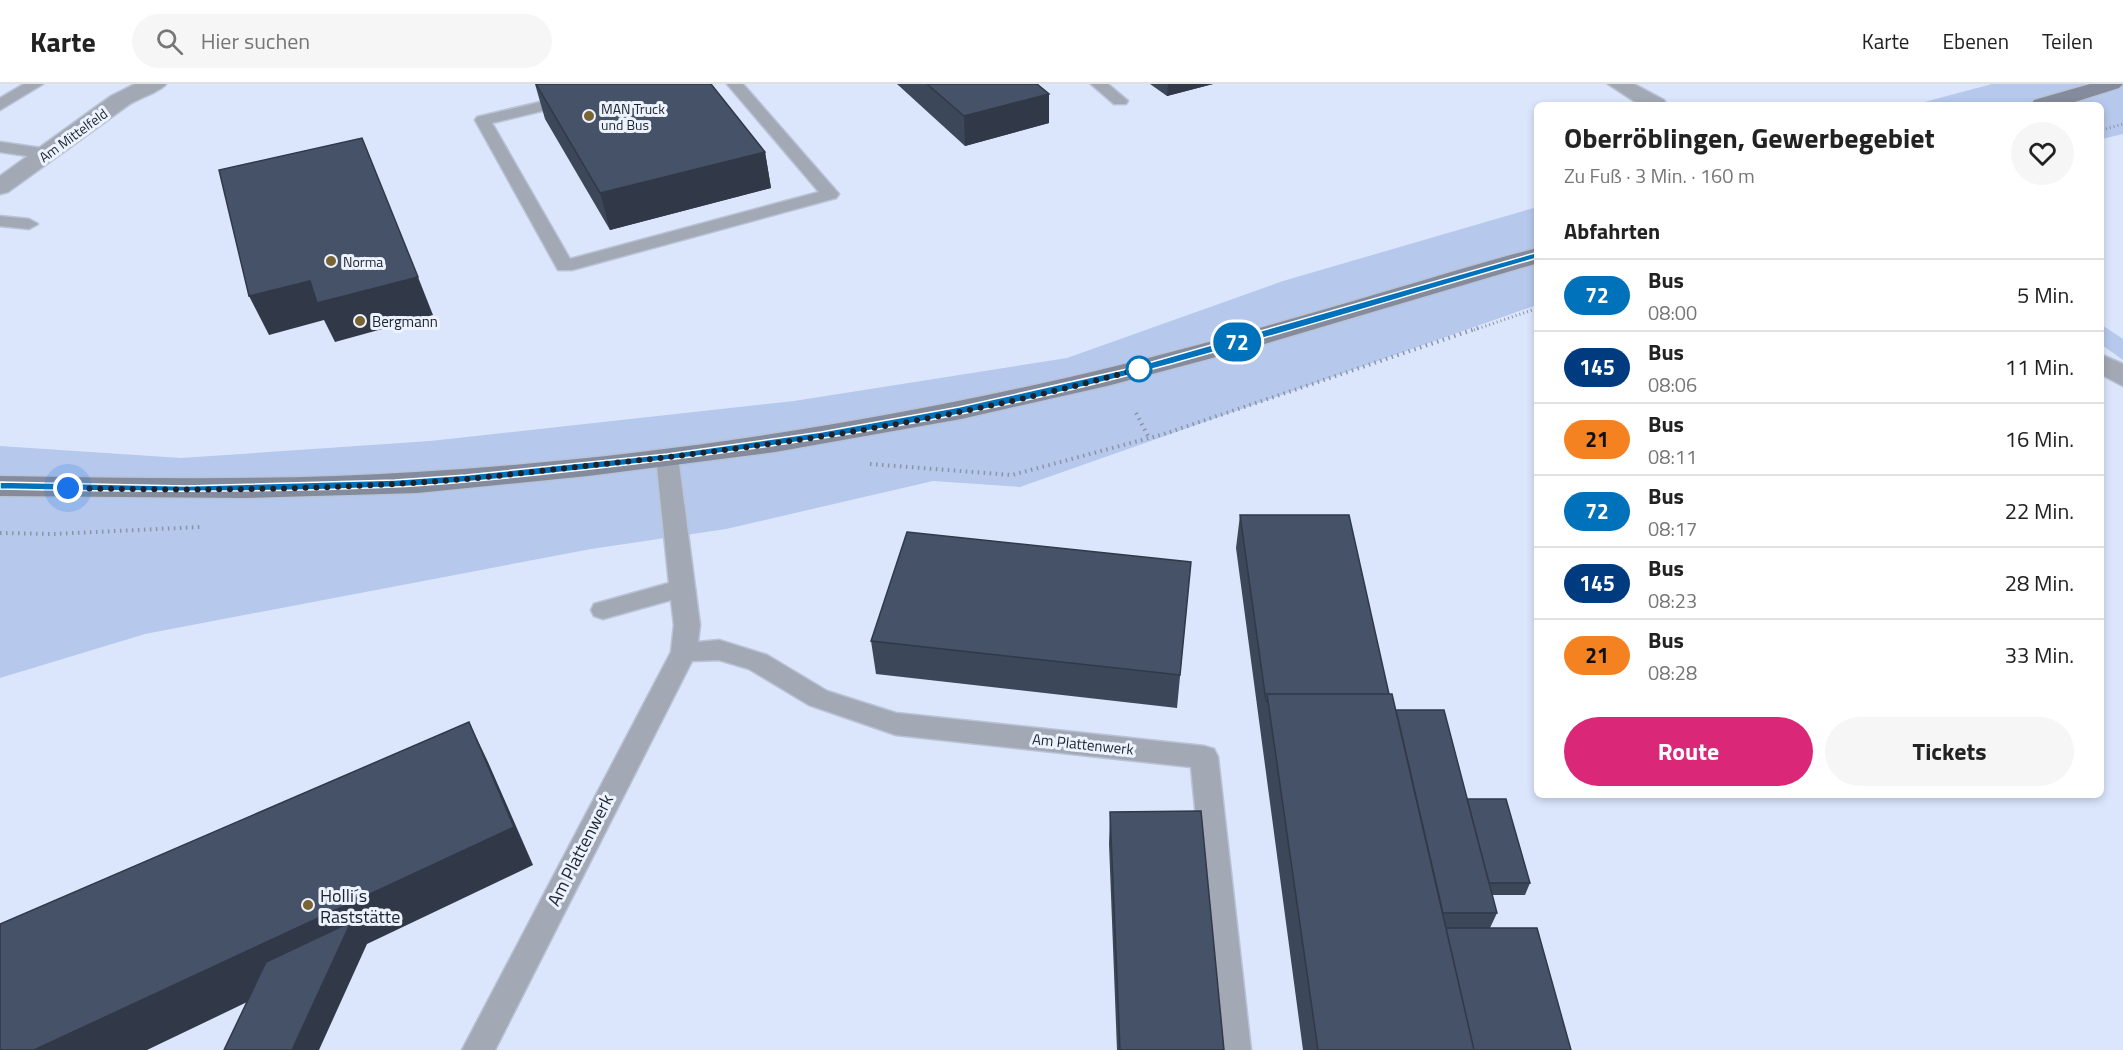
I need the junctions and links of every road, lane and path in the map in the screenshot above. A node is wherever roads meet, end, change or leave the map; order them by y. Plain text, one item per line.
1 (35, 84) edge
2 (148, 84) edge
3 (636, 84) edge
4 (735, 84) edge
5 (1099, 84) edge
6 (1619, 84) edge
7 (2112, 84) edge
8 (1120, 101) dead end
9 (1651, 102) edge
10 (2052, 102) edge
11 (0, 105) edge
12 (2123, 124) edge
13 (2104, 129) edge
14 (0, 147) edge
15 (48, 154) junction
16 (0, 187) edge
17 (0, 221) edge
18 (29, 224) dead end
19 (1534, 256) edge
20 (2104, 364) edge
21 (2123, 377) edge
22 (1136, 413) dead end
23 (1149, 438) dead end
24 (667, 457) junction
25 (0, 486) edge
26 (682, 588) junction
27 (603, 610) dead end
28 (684, 652) junction
29 (478, 1050) edge
30 (1235, 1050) edge

1 - 11 lane
2 - 15 street, Am Mittelfeld
3 - 4 lane
5 - 8 lane
6 - 9 street
7 - 10 main road
12 - 13 path
14 - 15 lane
15 - 16 street, Am Mittelfeld
17 - 18 lane
19 - 24 main road
20 - 21 street
22 - 23 path
24 - 25 main road
24 - 26 lane, Am Plattenwerk
26 - 27 lane
26 - 28 lane, Am Plattenwerk
28 - 29 lane, Am Plattenwerk
28 - 30 lane, Am Plattenwerk

